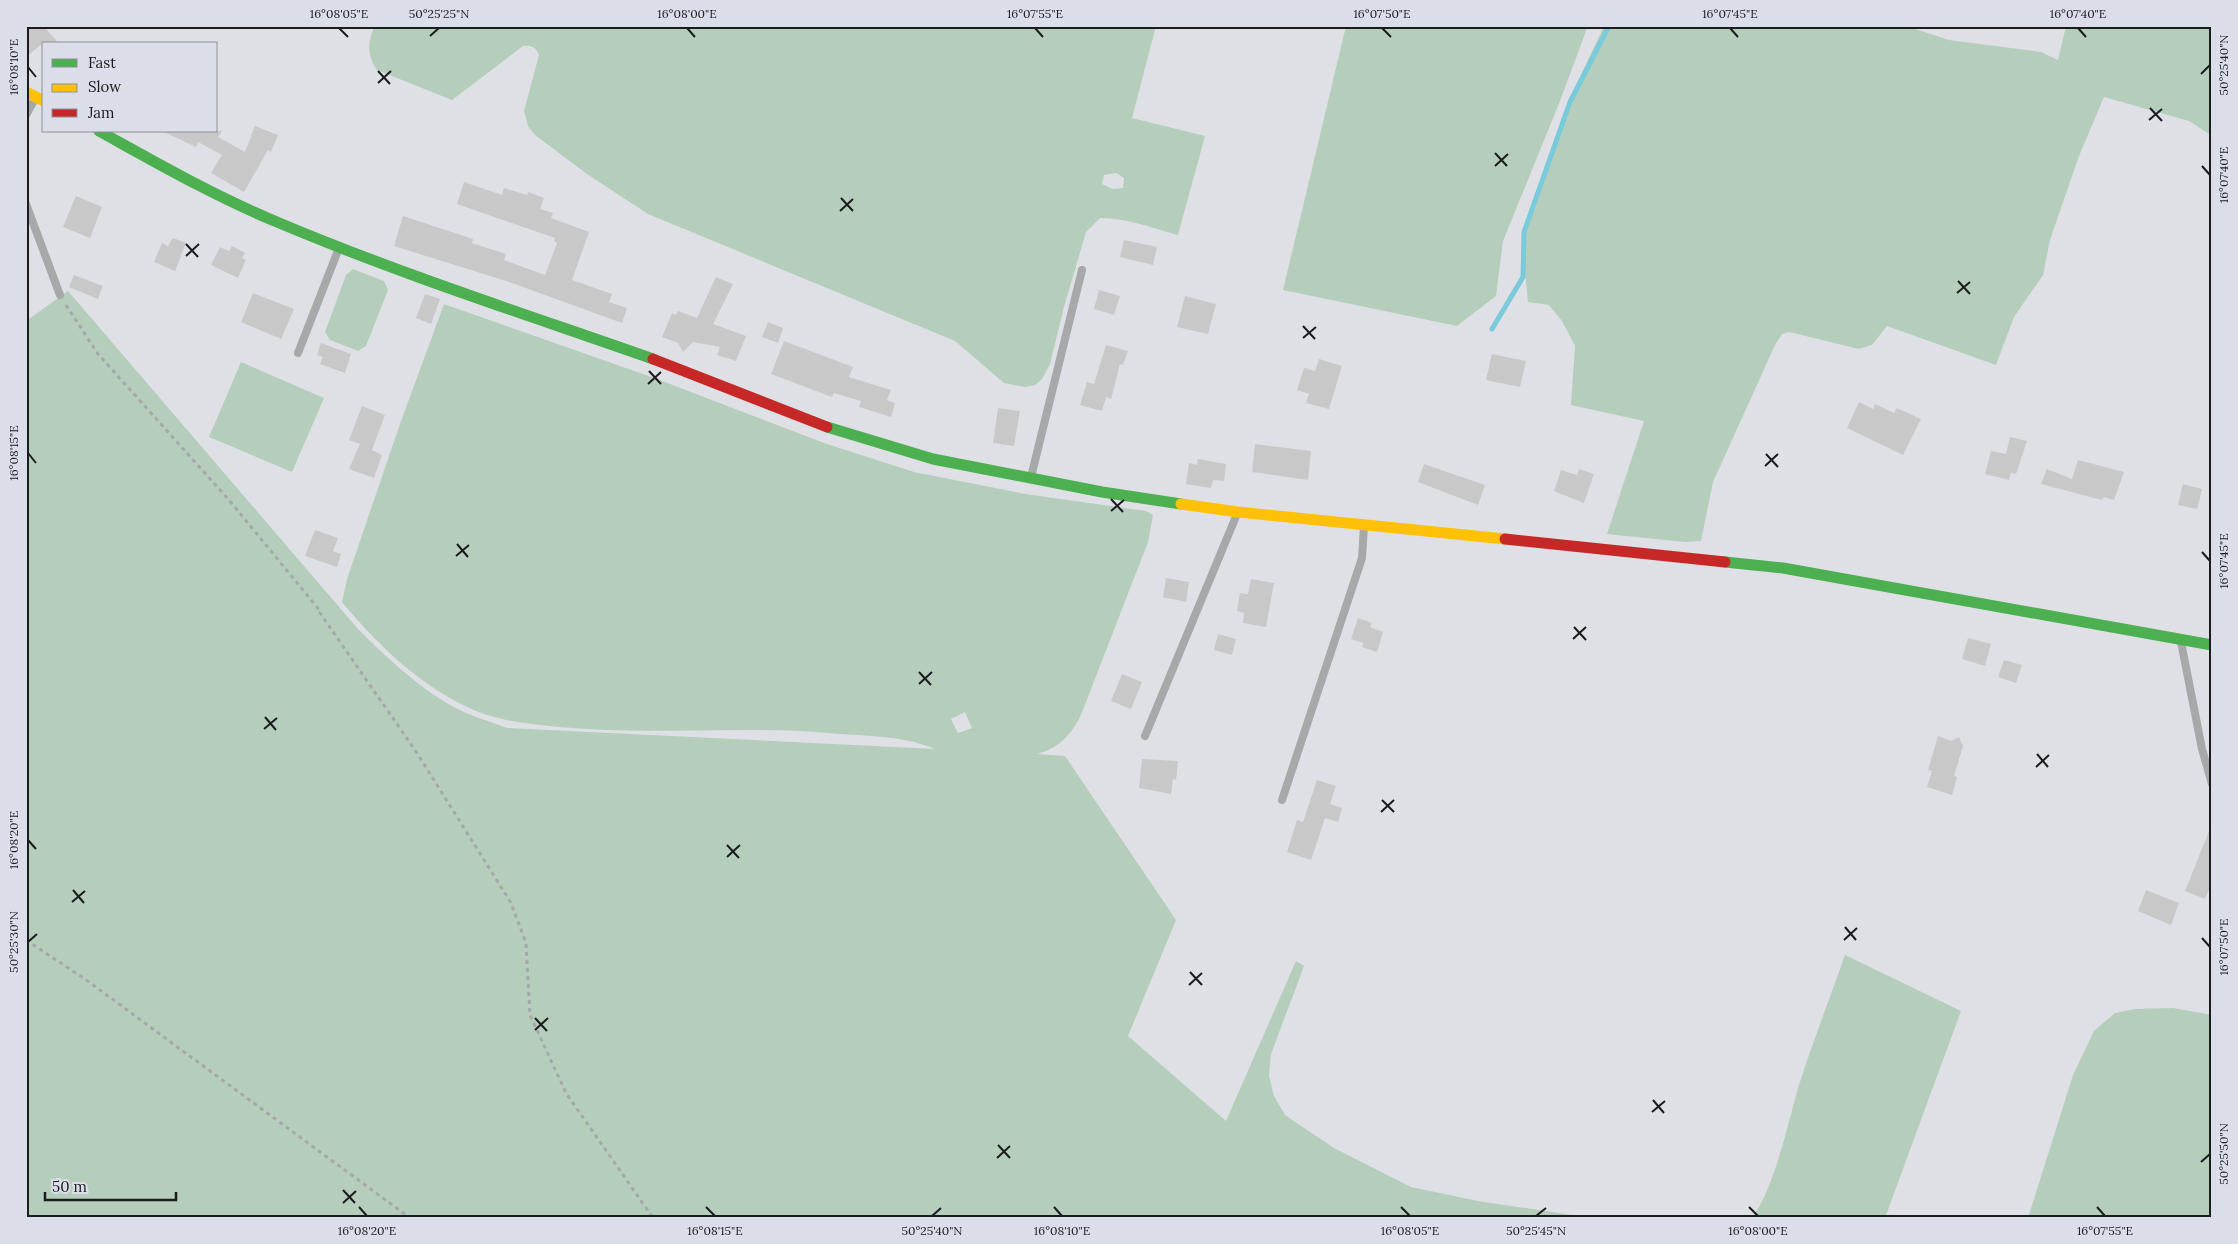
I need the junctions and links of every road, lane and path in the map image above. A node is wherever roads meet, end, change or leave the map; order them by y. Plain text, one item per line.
1 (35, 96) edge
2 (26, 114) edge
3 (101, 132) edge
4 (26, 204) edge
5 (340, 247) junction
6 (1082, 270) dead end
7 (60, 295) joint
8 (298, 353) dead end
9 (1031, 478) junction
10 (1238, 512) junction
11 (1364, 524) junction
12 (2180, 639) junction
13 (2212, 645) edge
14 (1145, 736) dead end
15 (2212, 784) edge
16 (1282, 800) dead end
17 (26, 940) edge
18 (410, 1218) edge
19 (653, 1218) edge

1 - 2 lane
3 - 5 street
4 - 7 lane
5 - 8 lane
5 - 9 street
6 - 9 lane
7 - 19 path
9 - 10 street
10 - 11 street
10 - 14 lane
11 - 12 street
11 - 16 lane
12 - 13 street
12 - 15 lane
17 - 18 path

